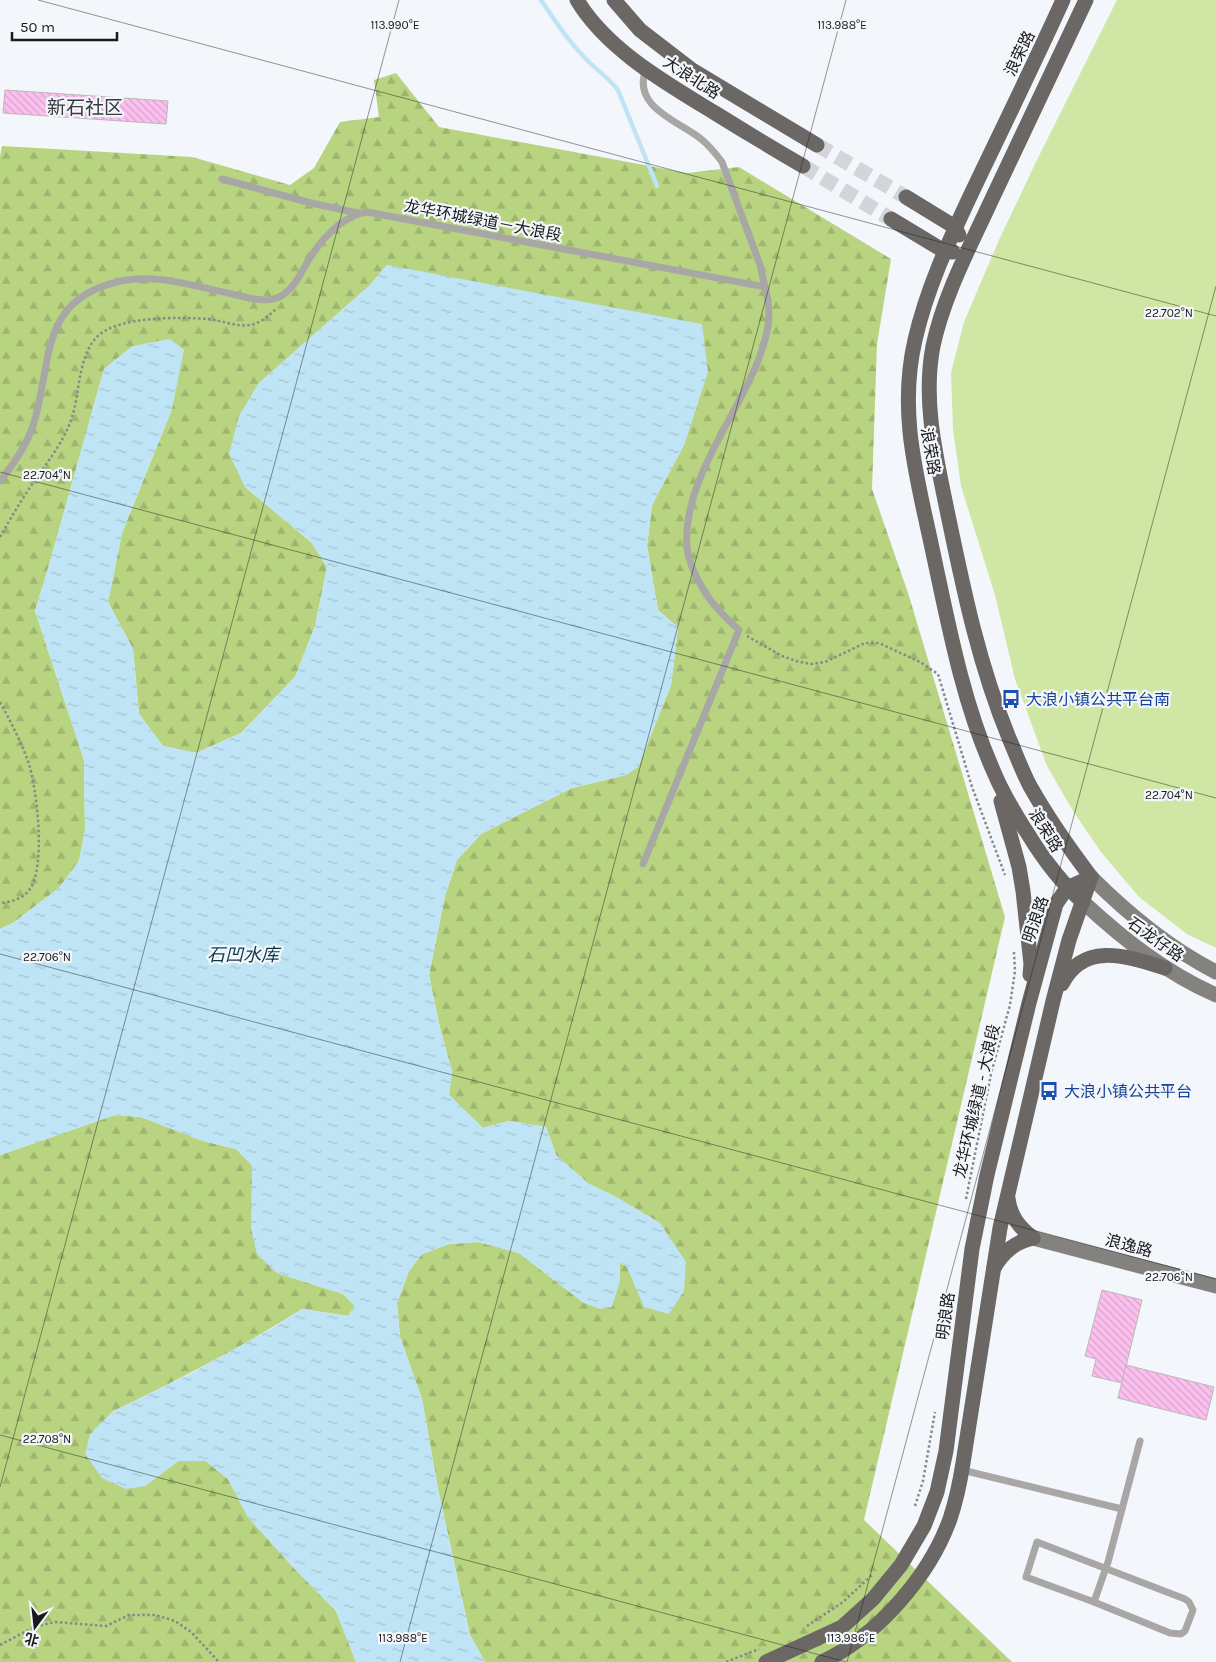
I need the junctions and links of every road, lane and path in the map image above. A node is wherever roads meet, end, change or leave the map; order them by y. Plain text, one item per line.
1 (577, 0) edge
2 (614, 0) edge
3 (1063, 0) edge
4 (1086, 0) edge
5 (646, 69) junction
6 (818, 145) tunnel mouth
7 (803, 166) tunnel mouth
8 (222, 179) dead end
9 (906, 198) tunnel mouth
10 (358, 214) junction
11 (891, 219) tunnel mouth
12 (956, 227) junction
13 (944, 251) junction
14 (966, 254) junction
15 (765, 287) junction
16 (286, 292) junction
17 (0, 481) edge
18 (0, 537) edge
19 (739, 630) junction
20 (0, 702) edge
21 (993, 771) junction
22 (643, 864) dead end
23 (1090, 877) junction
24 (1006, 879) dead end
25 (1067, 888) junction
26 (0, 902) edge
27 (1083, 902) junction
28 (1013, 946) dead end
29 (1165, 968) junction
30 (1216, 972) edge
31 (1216, 995) edge
32 (1053, 1001) junction
33 (1029, 1004) junction
34 (1008, 1193) junction
35 (965, 1204) dead end
36 (1033, 1238) junction
37 (993, 1270) junction
38 (1216, 1286) edge
39 (936, 1406) dead end
40 (1140, 1441) dead end
41 (962, 1470) junction
42 (914, 1509) dead end
43 (1122, 1509) junction
44 (1106, 1568) junction
45 (874, 1573) dead end
46 (1094, 1602) junction
47 (802, 1629) dead end
48 (0, 1645) edge
49 (764, 1655) edge
50 (219, 1662) edge
51 (726, 1662) edge
52 (822, 1662) edge

1 - 5 main road, 大浪北路
2 - 6 main road, 大浪北路
3 - 12 main road, 浪荣路
4 - 14 main road, 浪荣路
5 - 7 main road, 大浪北路
5 - 15 lane
8 - 10 lane, 龙华环城绿道－大浪段
9 - 12 main road
10 - 15 lane, 龙华环城绿道－大浪段
10 - 16 lane
11 - 13 main road
12 - 13 main road, 浪荣路
12 - 14 main road
13 - 14 main road
13 - 21 main road, 浪荣路
14 - 23 main road, 浪荣路
15 - 19 lane
16 - 17 lane
16 - 18 path
19 - 22 lane
19 - 24 path
20 - 26 path
21 - 25 main road, 浪荣路
21 - 33 main road
23 - 25 main road, 明浪路
23 - 27 main road
23 - 30 main road, 石龙仔路
25 - 27 main road, 浪荣路
25 - 33 main road, 明浪路
27 - 29 main road, 石龙仔路
27 - 32 main road
28 - 35 path, 龙华环城绿道 - 大浪段
29 - 31 main road, 石龙仔路
29 - 32 main road
32 - 34 main road
33 - 49 main road, 明浪路
34 - 36 main road
34 - 37 main road
36 - 37 main road
36 - 38 main road, 浪逸路
37 - 41 main road
39 - 42 path
40 - 43 lane
41 - 43 lane
41 - 52 main road
43 - 44 lane
44 - 46 lane
44 - 46 lane
44 - 46 lane
45 - 47 path
48 - 50 path
49 - 51 path

